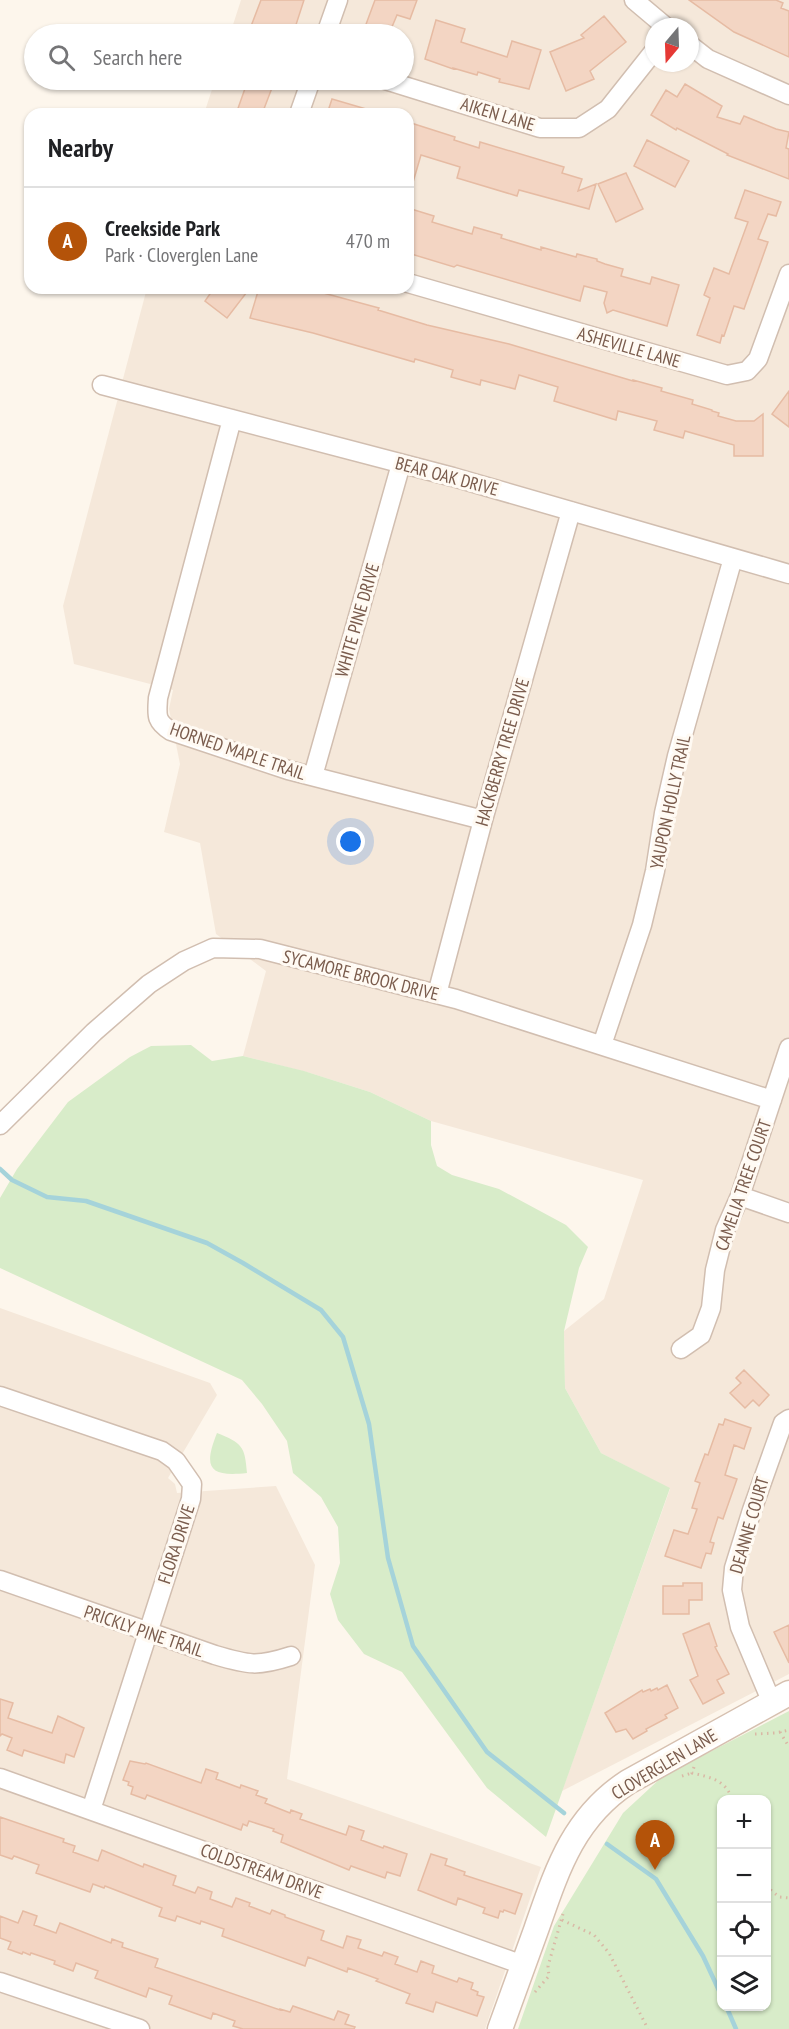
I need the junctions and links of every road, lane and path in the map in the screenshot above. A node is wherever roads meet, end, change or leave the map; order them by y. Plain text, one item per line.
1 (338, 0) edge
2 (634, 0) edge
3 (655, 18) edge
4 (330, 24) edge
5 (699, 52) edge
6 (645, 62) edge
7 (414, 89) edge
8 (307, 90) edge
9 (789, 95) edge
10 (301, 108) edge
11 (789, 274) edge
12 (414, 285) edge
13 (102, 385) dead end
14 (232, 419) junction
15 (401, 464) junction
16 (571, 511) junction
17 (733, 558) junction
18 (789, 574) edge
19 (313, 776) junction
20 (483, 820) junction
21 (437, 994) junction
22 (602, 1045) junction
23 (789, 1048) edge
24 (772, 1100) junction
25 (0, 1125) edge
26 (741, 1196) junction
27 (789, 1213) edge
28 (681, 1349) dead end
29 (0, 1396) edge
30 (789, 1419) edge
31 (0, 1580) edge
32 (147, 1632) junction
33 (291, 1656) dead end
34 (780, 1698) edge
35 (789, 1730) edge
36 (780, 1732) junction
37 (753, 1734) dead end
38 (789, 1747) edge
39 (694, 1767) dead end
40 (692, 1773) junction
41 (680, 1776) dead end
42 (0, 1778) edge
43 (731, 1795) edge
44 (91, 1810) junction
45 (771, 1890) edge
46 (789, 1898) edge
47 (556, 1914) junction
48 (523, 1965) junction
49 (0, 1982) edge
50 (532, 2001) dead end
51 (140, 2029) edge
52 (500, 2029) edge
53 (648, 2029) edge

1 - 4 street
2 - 3 street
5 - 9 street
6 - 7 street, AIKEN LANE
8 - 10 street
11 - 12 street, ASHEVILLE LANE
13 - 14 street, BEAR OAK DRIVE
14 - 15 street, BEAR OAK DRIVE
14 - 19 street, HORNED MAPLE TRAIL
15 - 16 street, BEAR OAK DRIVE
15 - 19 street, WHITE PINE DRIVE
16 - 17 street, BEAR OAK DRIVE
16 - 20 street, HACKBERRY TREE DRIVE
17 - 18 street, BEAR OAK DRIVE
17 - 22 street, YAUPON HOLLY TRAIL
19 - 20 street, HORNED MAPLE TRAIL
20 - 21 street, HACKBERRY TREE DRIVE
21 - 22 street, SYCAMORE BROOK DRIVE
21 - 25 street, SYCAMORE BROOK DRIVE
22 - 24 street, SYCAMORE BROOK DRIVE
23 - 24 street, CAMELIA TREE COURT
24 - 26 street, CAMELIA TREE COURT
26 - 27 street
26 - 28 street, CAMELIA TREE COURT
29 - 32 street, FLORA DRIVE
30 - 34 street, DEANNE COURT
31 - 32 street, PRICKLY PINE TRAIL
32 - 33 street, PRICKLY PINE TRAIL
32 - 44 street, FLORA DRIVE
34 - 47 street, CLOVERGLEN LANE
35 - 36 path
36 - 37 path
36 - 38 path
39 - 40 path
40 - 41 path
40 - 43 path
42 - 44 street, COLDSTREAM DRIVE
44 - 48 street, COLDSTREAM DRIVE
45 - 46 path
47 - 48 street, CLOVERGLEN LANE
47 - 50 path
47 - 53 path
48 - 52 street, CLOVERGLEN LANE
49 - 51 street

